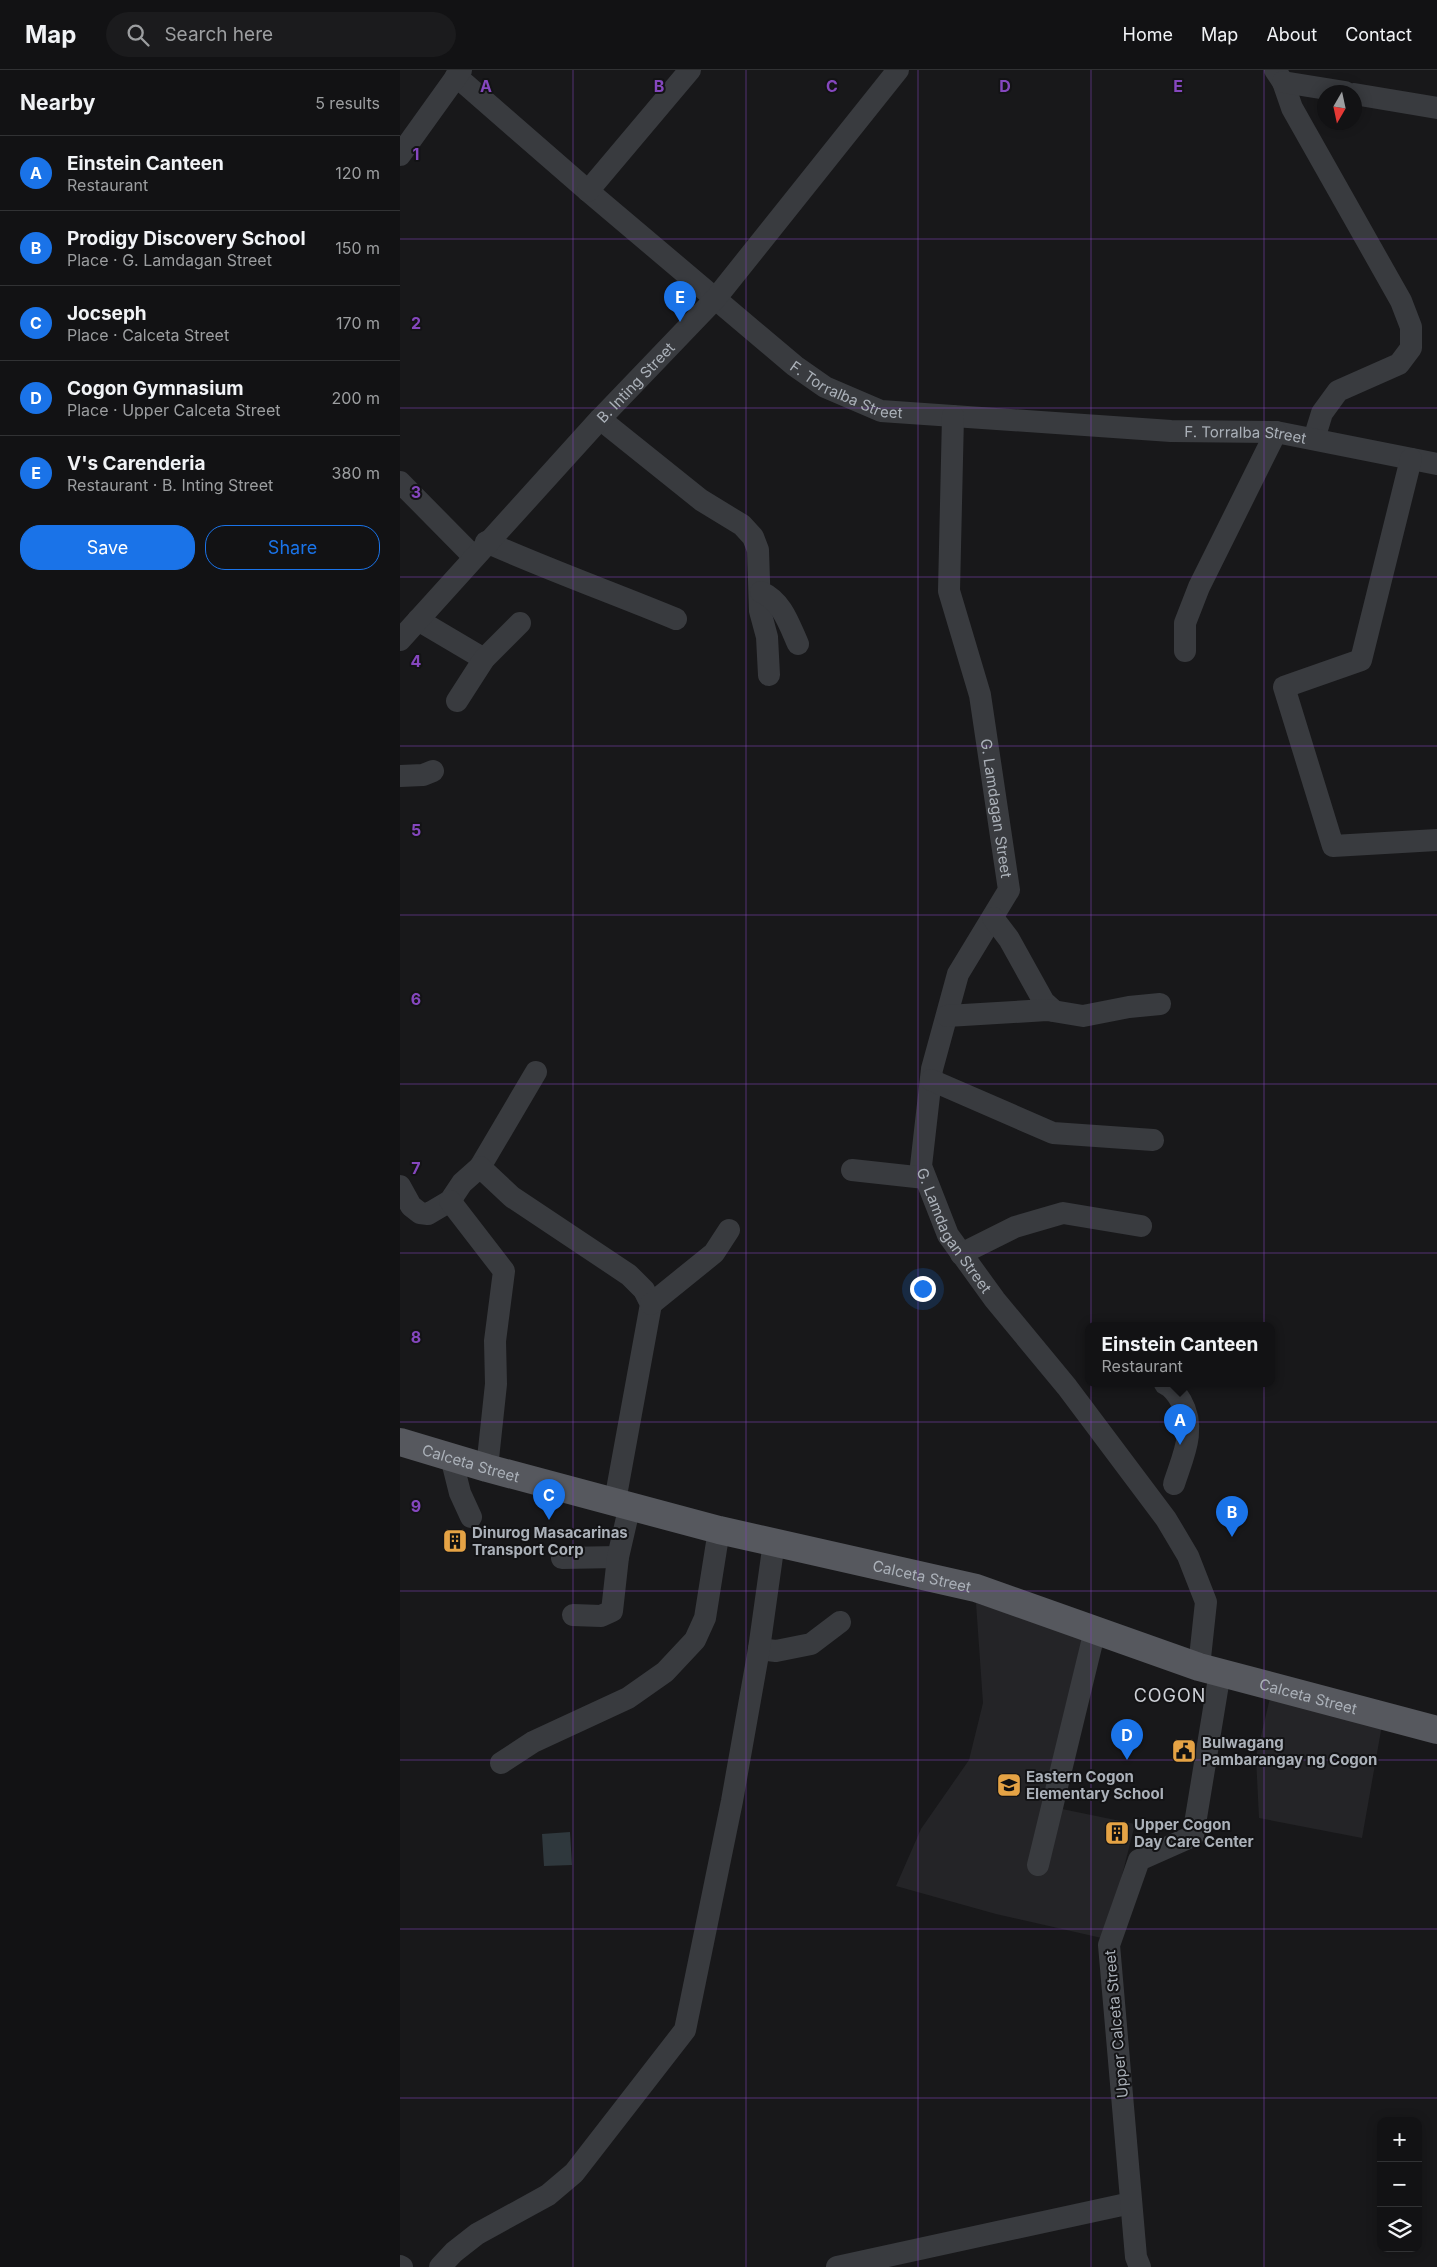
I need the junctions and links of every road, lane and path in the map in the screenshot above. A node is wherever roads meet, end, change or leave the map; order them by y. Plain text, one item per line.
1 (690, 70) edge
2 (898, 70) edge
3 (459, 73) edge
4 (1279, 76) edge
5 (1317, 85) edge
6 (1362, 95) edge
7 (1437, 108) edge
8 (400, 155) edge
9 (588, 191) junction
10 (716, 298) junction
11 (953, 416) junction
12 (600, 419) junction
13 (1276, 432) junction
14 (1314, 439) junction
15 (1411, 459) junction
16 (1437, 464) edge
17 (400, 482) edge
18 (480, 549) junction
19 (761, 592) junction
20 (676, 619) dead end
21 (418, 620) junction
22 (520, 623) dead end
23 (767, 637) junction
24 (400, 640) edge
25 (1185, 651) dead end
26 (484, 659) junction
27 (769, 675) dead end
28 (457, 701) dead end
29 (433, 772) dead end
30 (400, 776) edge
31 (1437, 840) edge
32 (993, 918) junction
33 (1160, 1004) dead end
34 (1054, 1012) junction
35 (946, 1016) junction
36 (536, 1072) dead end
37 (931, 1080) junction
38 (1153, 1140) dead end
39 (480, 1167) junction
40 (852, 1170) dead end
41 (925, 1178) junction
42 (400, 1186) edge
43 (450, 1201) junction
44 (1141, 1226) dead end
45 (729, 1230) dead end
46 (961, 1254) junction
47 (651, 1304) junction
48 (1168, 1387) edge
49 (400, 1442) edge
50 (451, 1457) junction
51 (487, 1468) junction
52 (1174, 1484) dead end
53 (622, 1503) junction
54 (471, 1517) dead end
55 (719, 1530) junction
56 (774, 1542) junction
57 (618, 1557) junction
58 (562, 1558) dead end
59 (573, 1615) dead end
60 (840, 1622) dead end
61 (1095, 1630) junction
62 (759, 1649) junction
63 (1210, 1669) junction
64 (1437, 1730) edge
65 (501, 1763) dead end
66 (1038, 1865) dead end
67 (1131, 2203) junction
68 (440, 2267) edge
69 (837, 2267) edge
70 (1140, 2267) edge

1 - 9 street
2 - 10 street, B. Inting Street
3 - 8 street, F. Torralba Street
3 - 9 street, F. Torralba Street
4 - 5 street
4 - 14 street
6 - 7 street
9 - 10 street, F. Torralba Street
10 - 11 street, F. Torralba Street
10 - 12 street, B. Inting Street
11 - 13 street, F. Torralba Street
11 - 32 street, G. Lamdagan Street
12 - 18 street, B. Inting Street
12 - 19 street
13 - 14 street, F. Torralba Street
13 - 25 street
14 - 15 street, F. Torralba Street
15 - 16 street, F. Torralba Street
15 - 31 street
17 - 18 street
18 - 20 street
18 - 21 street, B. Inting Street
19 - 23 street
19 - 23 street
21 - 24 street, B. Inting Street
21 - 26 street
22 - 26 street
23 - 27 street
26 - 28 street
29 - 30 street
32 - 34 street
32 - 35 street, G. Lamdagan Street
33 - 34 street
34 - 35 street
35 - 37 street, G. Lamdagan Street
36 - 39 street
37 - 38 street
37 - 41 street, G. Lamdagan Street
39 - 43 street
39 - 47 street
40 - 41 street
41 - 46 street, G. Lamdagan Street
42 - 43 street
43 - 51 street
44 - 46 street
45 - 47 street
46 - 63 street, G. Lamdagan Street
47 - 53 street
48 - 52 street
49 - 50 main road, Calceta Street
50 - 51 main road, Calceta Street
50 - 54 street
51 - 53 main road, Calceta Street
53 - 55 main road, Calceta Street
53 - 57 street
55 - 56 main road, Calceta Street
55 - 65 street
56 - 61 main road, Calceta Street
56 - 62 street
57 - 58 street
57 - 59 street
60 - 62 street
61 - 63 main road, Calceta Street
61 - 66 street
62 - 68 street
63 - 64 main road, Calceta Street
63 - 67 street, Upper Calceta Street
67 - 69 street
67 - 70 street, Upper Calceta Street

